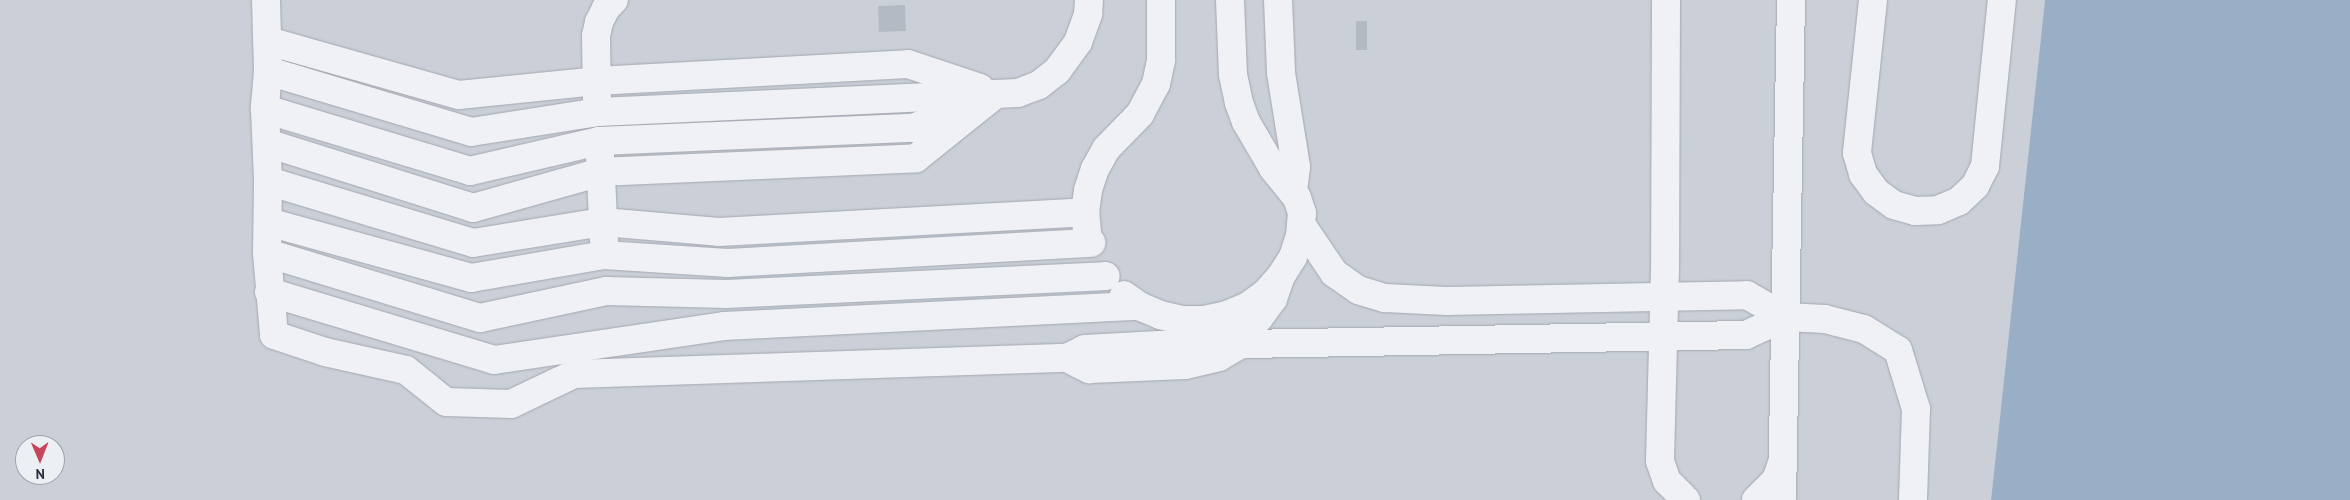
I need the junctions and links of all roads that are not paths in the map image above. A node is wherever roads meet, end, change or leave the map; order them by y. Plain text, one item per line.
1 (266, 0) edge
2 (614, 0) edge
3 (1089, 0) edge
4 (1161, 0) edge
5 (1230, 0) edge
6 (1278, 0) edge
7 (1666, 0) edge
8 (1791, 0) edge
9 (1873, 0) edge
10 (2002, 0) edge
11 (268, 41) junction
12 (268, 72) junction
13 (596, 82) junction
14 (996, 94) junction
15 (264, 108) junction
16 (598, 112) junction
17 (599, 141) junction
18 (267, 143) junction
19 (601, 172) junction
20 (268, 181) junction
21 (1293, 192) junction
22 (1085, 212) junction
23 (268, 222) junction
24 (603, 222) junction
25 (1301, 224) junction
26 (1091, 243) junction
27 (267, 253) junction
28 (604, 256) junction
29 (1106, 276) junction
30 (1277, 288) junction
31 (606, 291) junction
32 (269, 292) junction
33 (1664, 296) junction
34 (1139, 306) junction
35 (1785, 317) junction
36 (1193, 320) junction
37 (1662, 336) junction
38 (1234, 340) junction
39 (1783, 460) junction
40 (1660, 461) junction
41 (1658, 500) edge
42 (1686, 500) edge
43 (1756, 500) edge
44 (1782, 500) edge
45 (1913, 500) edge

1 - 11 street
2 - 13 street
3 - 14 street
4 - 22 street
5 - 21 street
6 - 21 street
7 - 33 street
8 - 35 street
9 - 10 street
11 - 12 street
11 - 13 street
12 - 15 street
12 - 16 street
13 - 14 street
13 - 16 street
14 - 16 street
14 - 17 street
14 - 19 street
15 - 17 street
15 - 18 street
16 - 17 street
17 - 19 street
18 - 19 street
18 - 20 street
19 - 24 street
20 - 23 street
20 - 24 street
21 - 25 street
22 - 24 street
22 - 26 street
23 - 27 street
23 - 28 street
24 - 28 street
25 - 30 street
25 - 33 street
26 - 28 street
26 - 29 street
27 - 31 street
27 - 32 street
28 - 31 street
29 - 31 street
29 - 34 street
30 - 36 street
30 - 38 street
32 - 34 street
32 - 38 street
33 - 35 street
33 - 37 street
34 - 36 street
35 - 37 street
35 - 39 street
35 - 45 street
36 - 38 street
37 - 38 street
37 - 40 street
39 - 43 street
39 - 44 street
40 - 41 street
40 - 42 street

